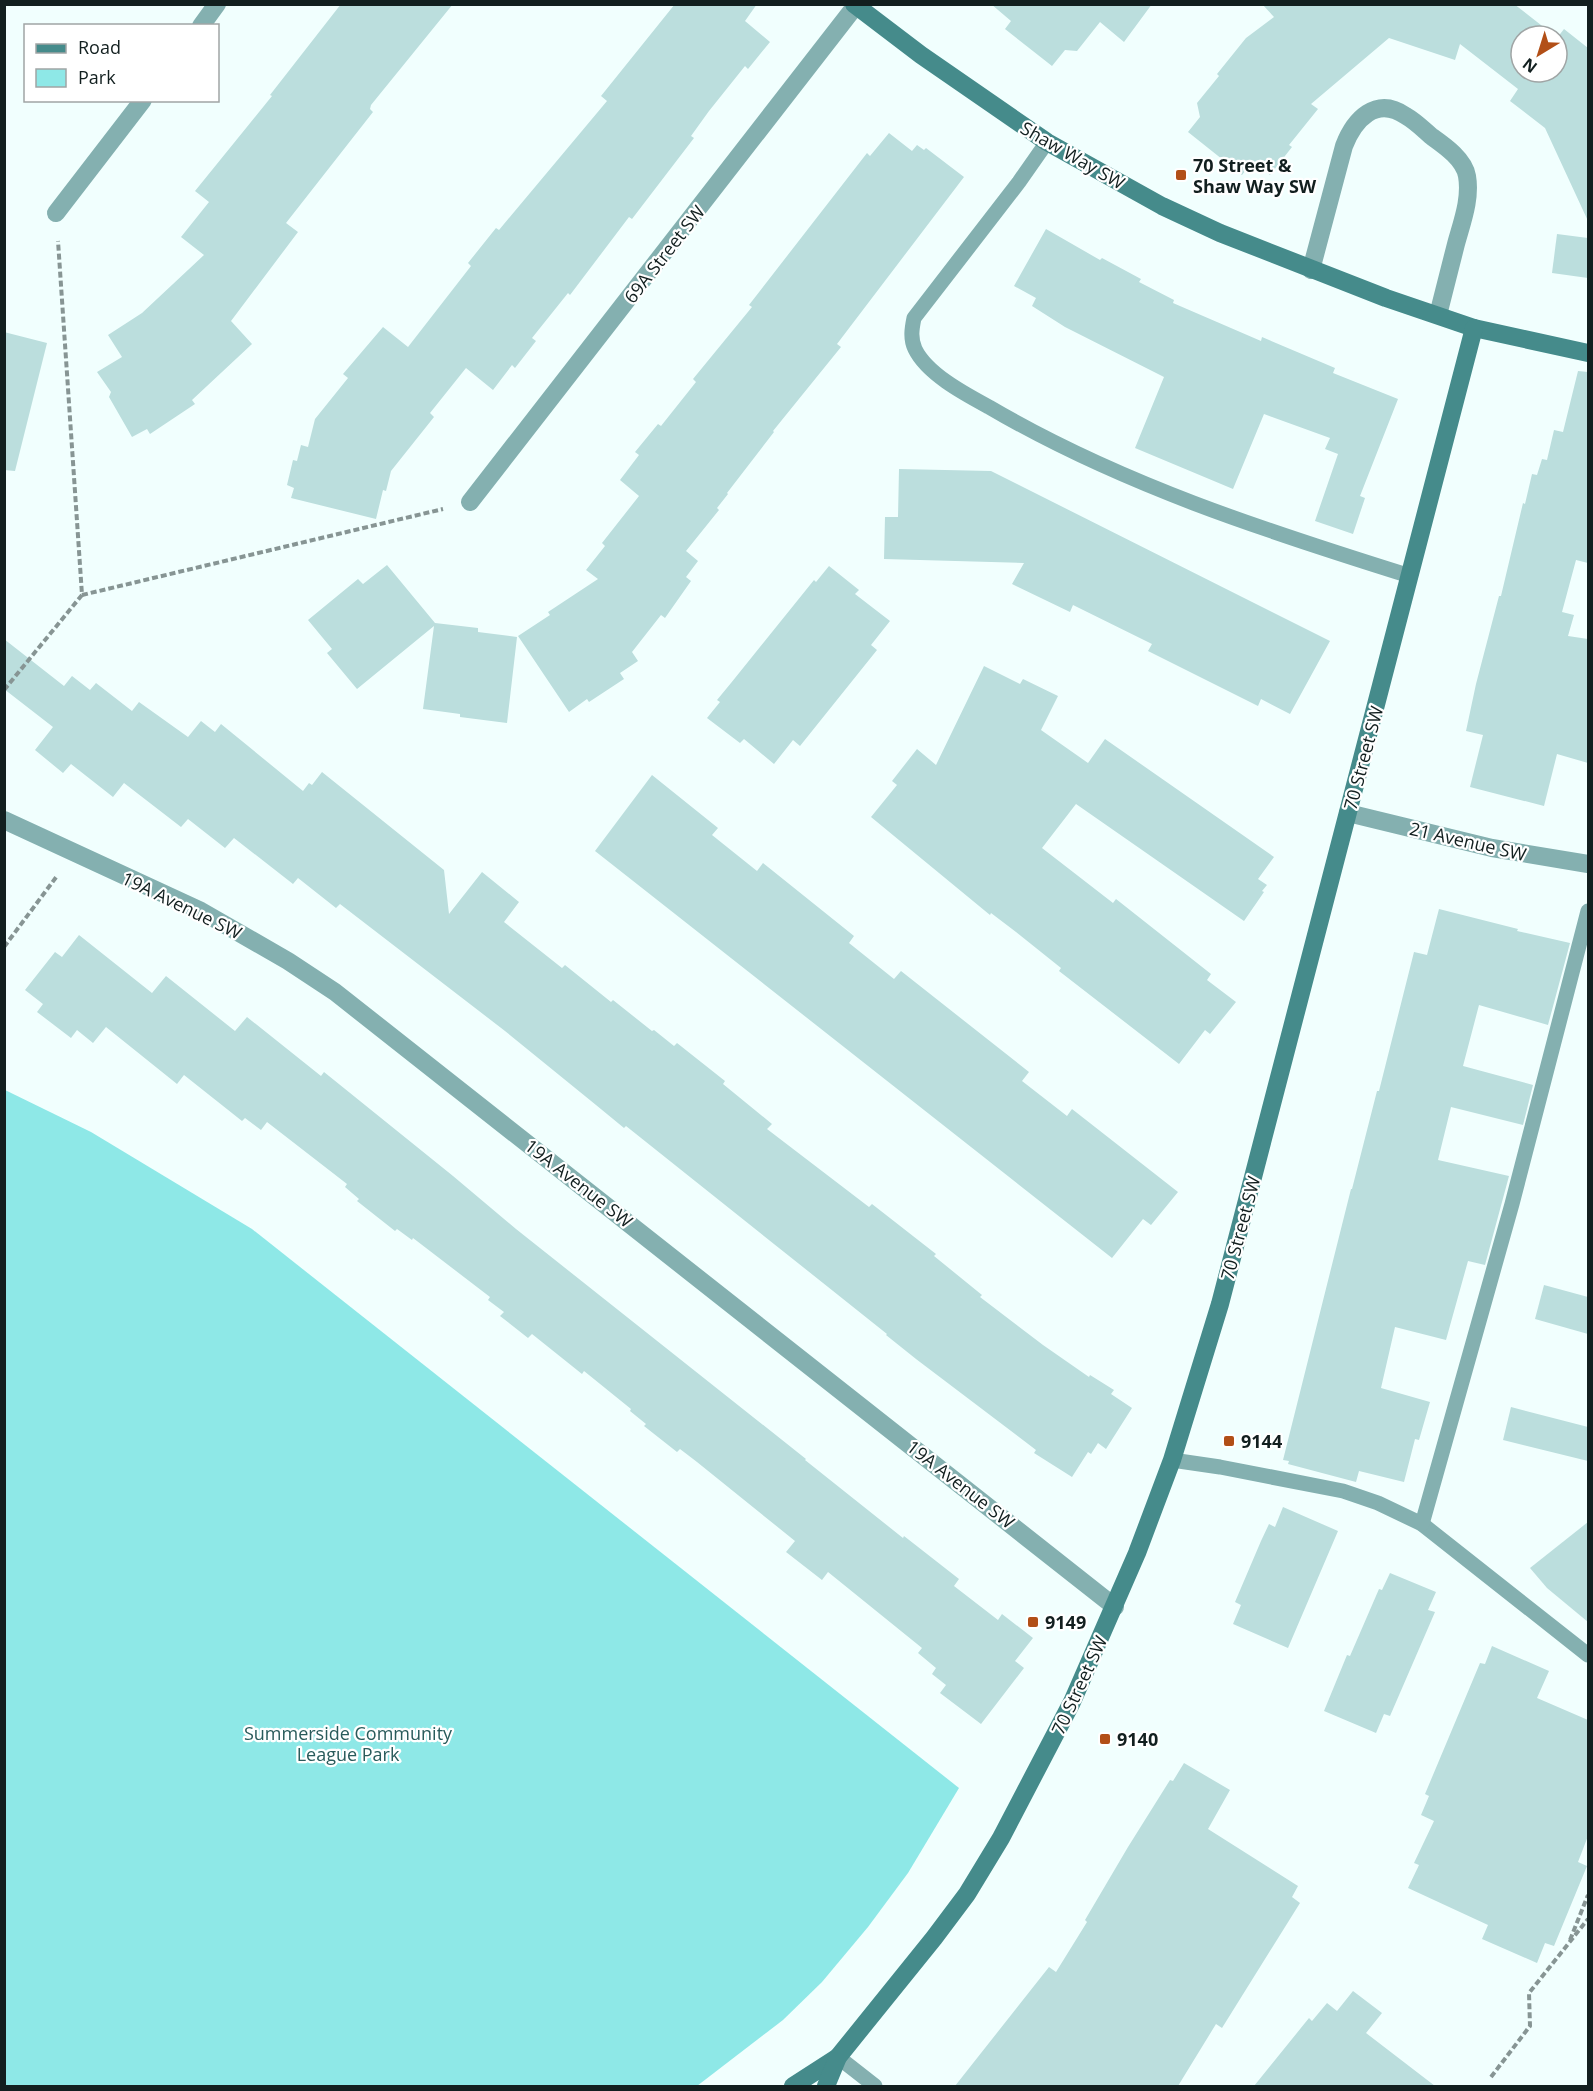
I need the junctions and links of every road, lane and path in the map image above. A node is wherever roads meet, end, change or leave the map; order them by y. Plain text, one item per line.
1 (217, 4) edge
2 (856, 5) edge
3 (202, 24) edge
4 (141, 102) edge
5 (1047, 142) junction
6 (56, 213) joint
7 (1311, 270) junction
8 (1438, 315) junction
9 (1474, 328) junction
10 (1588, 353) edge
11 (470, 502) joint
12 (1410, 576) junction
13 (82, 594) junction
14 (4, 690) edge
15 (1348, 813) junction
16 (4, 820) edge
17 (1588, 864) edge
18 (57, 876) dead end
19 (1588, 911) edge
20 (4, 947) edge
21 (1172, 1460) junction
22 (1422, 1524) junction
23 (1115, 1606) junction
24 (1588, 1655) edge
25 (1588, 1895) edge
26 (1588, 1919) edge
27 (1567, 1947) junction
28 (838, 2057) junction
29 (1491, 2077) dead end
30 (793, 2086) edge
31 (826, 2086) edge
32 (875, 2086) edge

1 - 3 street
2 - 5 street, Shaw Way SW
2 - 11 street, 69A Street SW
4 - 6 street
5 - 7 street, Shaw Way SW
5 - 12 lane
6 - 13 path
7 - 8 street, Shaw Way SW
7 - 8 street
8 - 9 street, Shaw Way SW
9 - 10 street, Shaw Way SW
9 - 12 street, 70 Street SW
11 - 13 path
12 - 15 street, 70 Street SW
13 - 14 path
15 - 17 street, 21 Avenue SW
15 - 21 street, 70 Street SW
16 - 23 street, 19A Avenue SW
18 - 20 path
19 - 22 lane
21 - 22 lane
21 - 23 street, 70 Street SW
22 - 24 lane
23 - 28 street, 70 Street SW
25 - 27 path
26 - 27 path
27 - 29 path
28 - 30 street, 70 Street SW
28 - 31 street, 70 Street SW
28 - 32 lane

